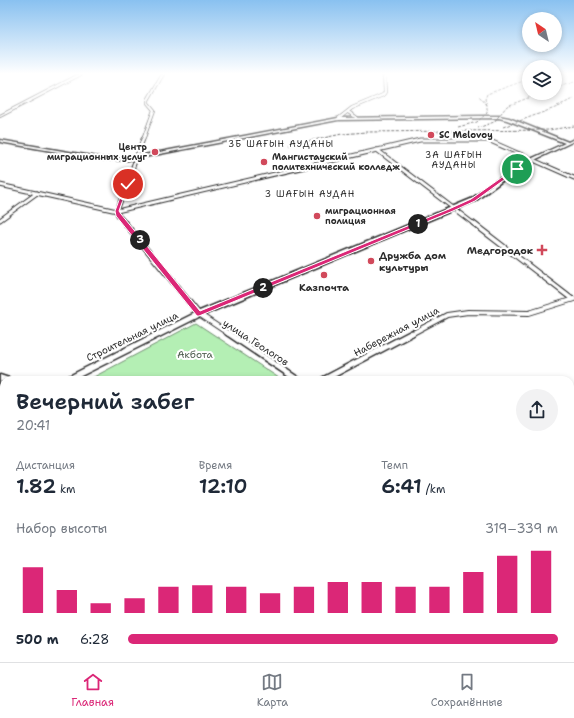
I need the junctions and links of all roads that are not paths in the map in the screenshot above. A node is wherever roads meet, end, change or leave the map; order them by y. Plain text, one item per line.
1 (21, 105) edge
2 (150, 105) edge
3 (360, 105) edge
4 (348, 112) junction
5 (0, 116) edge
6 (356, 117) junction
7 (338, 118) junction
8 (574, 140) edge
9 (0, 141) edge
10 (568, 143) junction
11 (377, 150) junction
12 (136, 159) junction
13 (532, 160) junction
14 (574, 178) edge
15 (0, 185) edge
16 (37, 193) junction
17 (454, 209) junction
18 (117, 211) junction
19 (0, 220) edge
20 (573, 299) edge
21 (199, 314) junction
22 (75, 376) edge
23 (292, 376) edge
24 (331, 376) edge

1 - 5 street
2 - 12 street
3 - 4 street
4 - 6 street
4 - 7 street
6 - 7 main road
6 - 10 main road
7 - 12 main road
8 - 10 main road, Строительная улица
9 - 12 main road
10 - 13 main road, Строительная улица
11 - 13 street
11 - 17 street
11 - 18 street
12 - 18 street
13 - 14 street
13 - 17 main road, Строительная улица
15 - 16 street
16 - 18 street
16 - 19 street
17 - 20 street
17 - 21 main road, Строительная улица
18 - 21 street, улица Геологов
20 - 24 street, Набережная улица
21 - 22 main road, Строительная улица
21 - 23 street, улица Геологов

